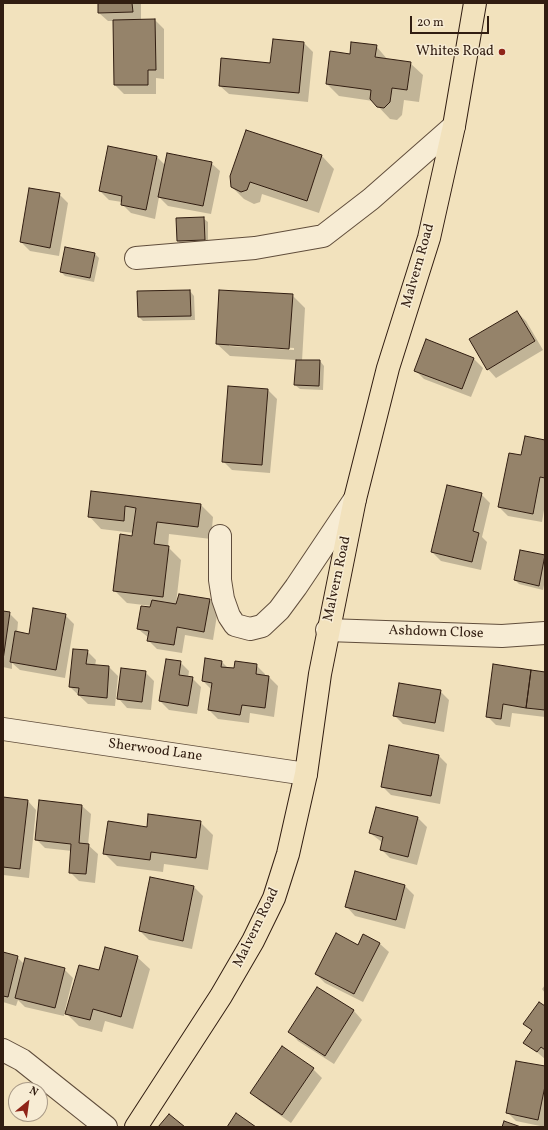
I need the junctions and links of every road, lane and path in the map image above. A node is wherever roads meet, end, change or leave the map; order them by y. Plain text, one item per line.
1 (475, 3) edge
2 (454, 126) junction
3 (136, 258) dead end
4 (355, 499) junction
5 (220, 536) dead end
6 (327, 630) junction
7 (545, 633) edge
8 (3, 729) edge
9 (306, 774) junction
10 (3, 1050) edge
11 (106, 1127) edge
12 (136, 1127) edge

1 - 2 main road, Malvern Road
2 - 3 street
2 - 4 main road, Malvern Road
4 - 5 street
4 - 6 main road, Malvern Road
6 - 7 street, Ashdown Close
6 - 9 main road, Malvern Road
8 - 9 street, Sherwood Lane
9 - 12 main road, Malvern Road
10 - 11 street

